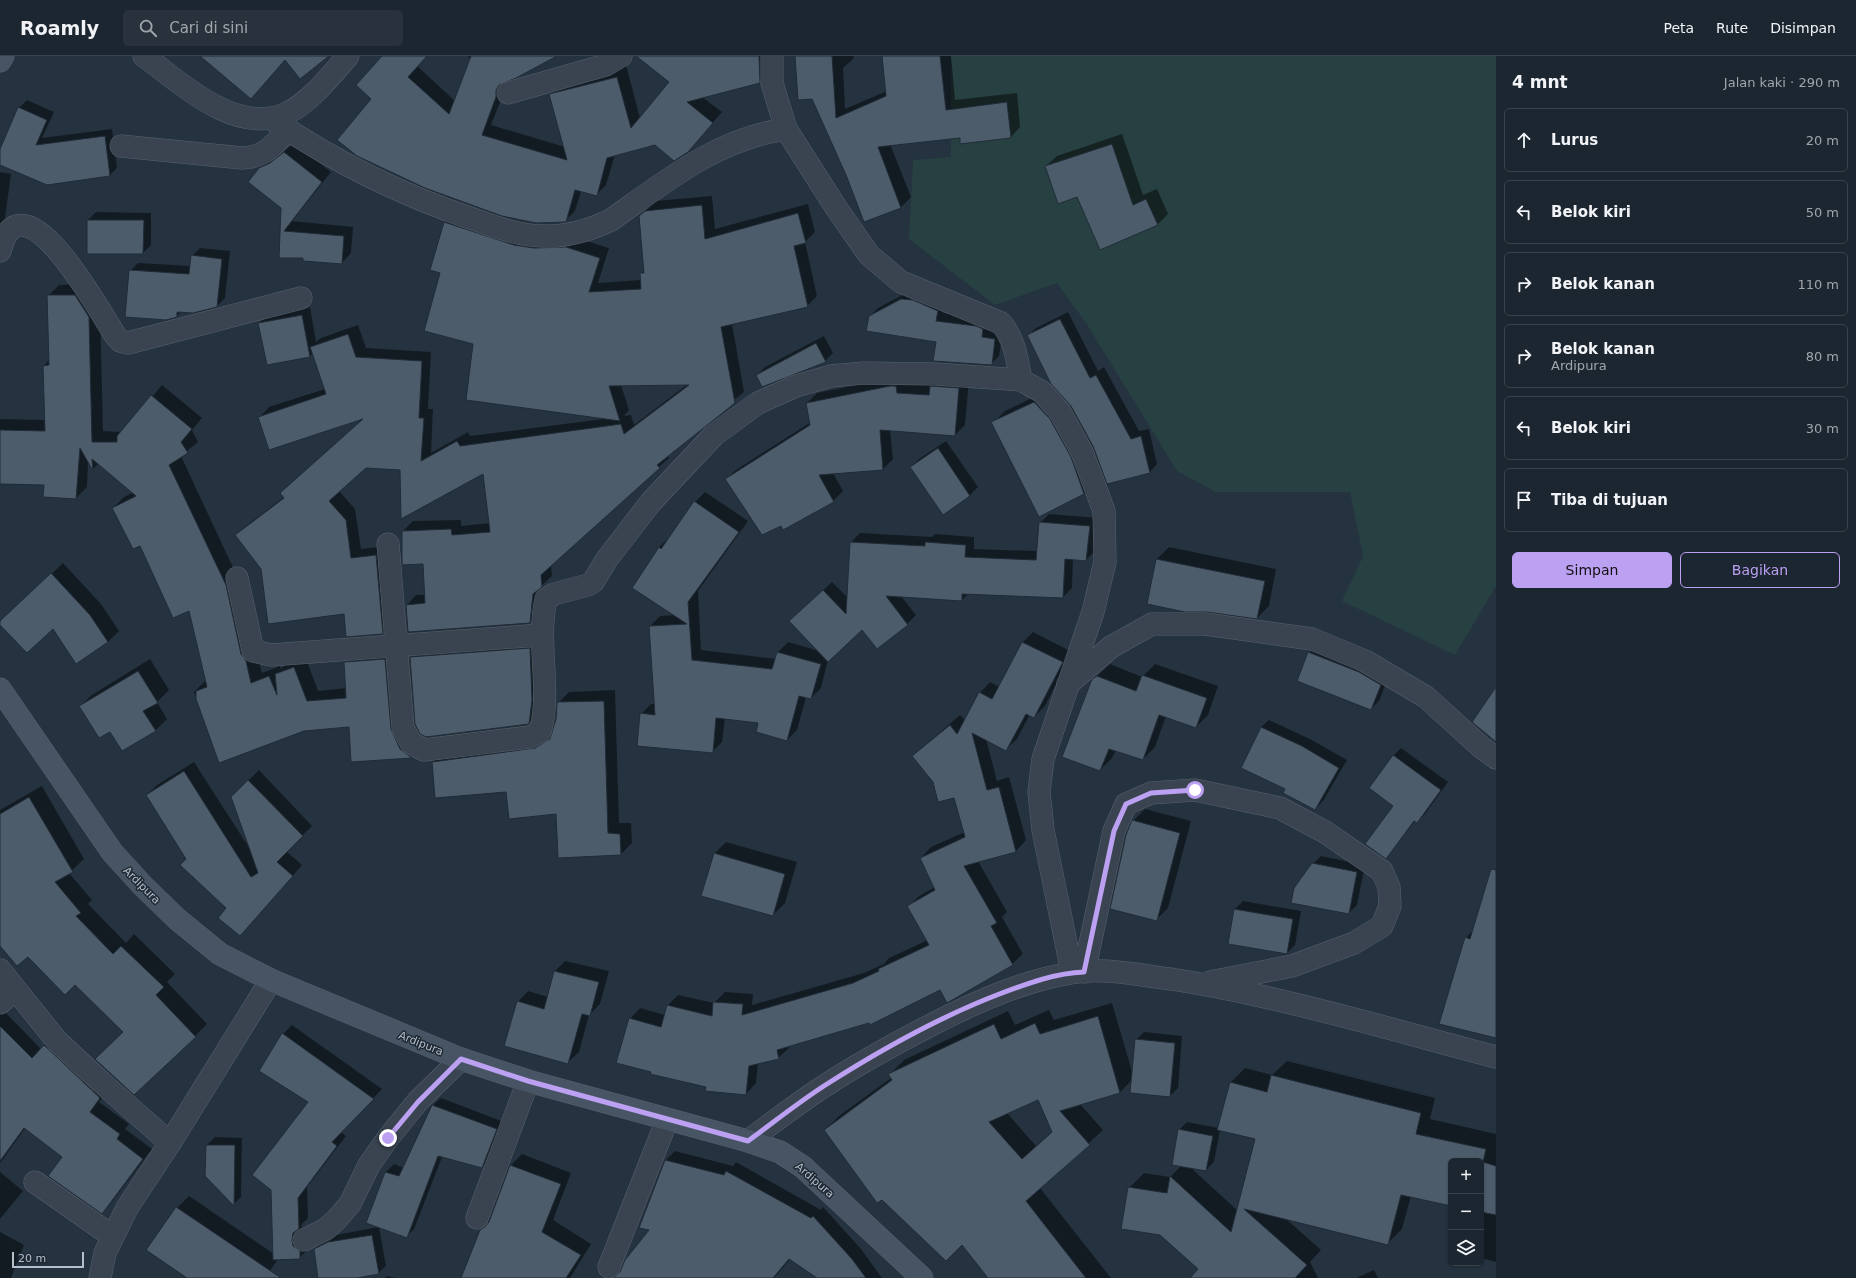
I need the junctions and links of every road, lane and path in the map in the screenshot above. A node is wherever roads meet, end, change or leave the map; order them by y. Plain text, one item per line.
1 (3, 56) edge
2 (144, 56) edge
3 (348, 56) edge
4 (621, 56) edge
5 (772, 56) edge
6 (0, 61) edge
7 (508, 93) dead end
8 (270, 118) junction
9 (786, 129) junction
10 (288, 130) junction
11 (121, 146) dead end
12 (0, 251) edge
13 (301, 298) dead end
14 (1021, 380) junction
15 (388, 544) dead end
16 (237, 578) dead end
17 (541, 635) junction
18 (397, 646) junction
19 (1067, 685) junction
20 (0, 690) edge
21 (1496, 758) edge
22 (0, 970) edge
23 (1078, 972) junction
24 (271, 980) junction
25 (1201, 984) junction
26 (7, 997) edge
27 (1496, 1057) edge
28 (461, 1059) junction
29 (528, 1081) junction
30 (667, 1120) junction
31 (748, 1141) junction
32 (170, 1143) junction
33 (35, 1182) dead end
34 (477, 1218) dead end
35 (112, 1236) junction
36 (304, 1240) dead end
37 (609, 1267) dead end
38 (100, 1278) edge
39 (922, 1278) edge

1 - 6 street
2 - 8 street
3 - 8 street
4 - 7 street
5 - 9 street
8 - 10 street
9 - 10 street
9 - 14 street
10 - 11 street
12 - 13 street
14 - 17 street
14 - 19 street
15 - 18 street
16 - 18 street
17 - 18 street
17 - 18 street
19 - 21 street
19 - 23 street
20 - 24 street, Ardipura
22 - 26 street
23 - 25 street
23 - 25 street
23 - 31 street
24 - 28 street, Ardipura
24 - 32 street
25 - 27 street
26 - 32 street
28 - 29 street, Ardipura
28 - 36 street
29 - 30 street, Ardipura
29 - 34 street
30 - 31 street, Ardipura
30 - 37 street
31 - 39 street, Ardipura
32 - 35 street
33 - 35 street
35 - 38 street

